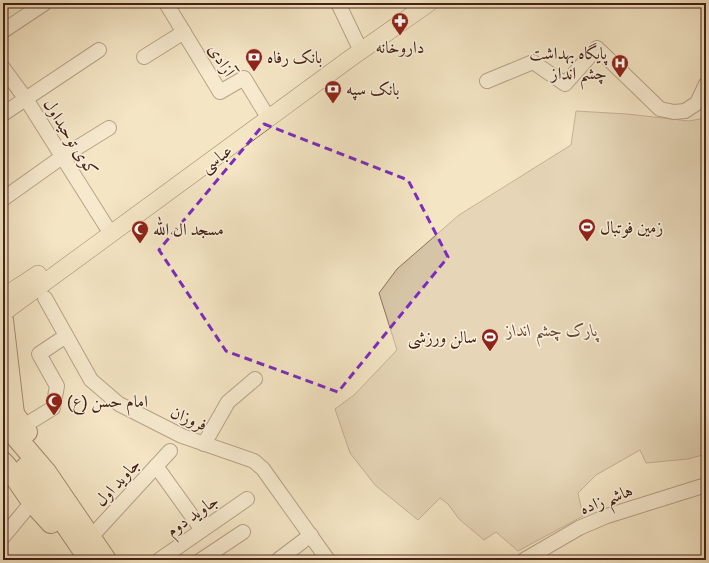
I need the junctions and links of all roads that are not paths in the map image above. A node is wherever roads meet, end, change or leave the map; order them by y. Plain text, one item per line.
1 (45, 3) edge
2 (166, 3) edge
3 (338, 3) edge
4 (415, 3) edge
5 (429, 3) edge
6 (3, 31) edge
7 (184, 32) junction
8 (360, 48) junction
9 (99, 50) dead end
10 (144, 57) dead end
11 (3, 68) edge
12 (487, 81) dead end
13 (706, 84) edge
14 (26, 99) junction
15 (3, 114) edge
16 (267, 115) junction
17 (109, 128) dead end
18 (62, 157) junction
19 (3, 199) edge
20 (106, 226) junction
21 (3, 297) edge
22 (45, 298) dead end
23 (3, 313) edge
24 (3, 320) edge
25 (66, 336) junction
26 (255, 379) dead end
27 (10, 415) edge
28 (3, 441) edge
29 (204, 444) junction
30 (170, 451) dead end
31 (3, 462) edge
32 (156, 466) junction
33 (40, 476) junction
34 (706, 484) edge
35 (247, 499) dead end
36 (32, 502) junction
37 (202, 530) junction
38 (243, 532) dead end
39 (311, 535) junction
40 (3, 537) edge
41 (87, 548) edge
42 (106, 560) edge
43 (159, 560) edge
44 (201, 560) edge
45 (278, 560) edge
46 (328, 560) edge
47 (524, 560) edge

1 - 6 street
2 - 7 street, آزادی
3 - 8 street
4 - 8 main road, عباسى
5 - 8 main road, عباسى
7 - 10 street
7 - 16 street, آزادی
8 - 16 main road, عباسى
9 - 14 street
11 - 14 street, کوی توحیداول
12 - 13 street
14 - 15 street
14 - 18 street, کوی توحیداول
16 - 20 main road, عباسى
16 - 23 main road, عباسى
17 - 18 street
18 - 19 street
18 - 20 street, کوی توحیداول
20 - 21 main road, عباسى
22 - 25 street, فروزان
24 - 27 highway
25 - 27 street
25 - 29 street, فروزان
26 - 29 street
27 - 33 highway
27 - 41 highway
28 - 33 highway
29 - 39 street, فروزان
30 - 32 street, جاوید اول
31 - 36 highway
32 - 37 street
32 - 41 street, جاوید اول
33 - 41 highway
34 - 47 street, هاشم زاده
35 - 37 street, جاوید دوم
36 - 40 street
36 - 41 highway
37 - 43 street, جاوید دوم
38 - 44 street
39 - 45 street
39 - 46 street, فروزان
41 - 42 highway

